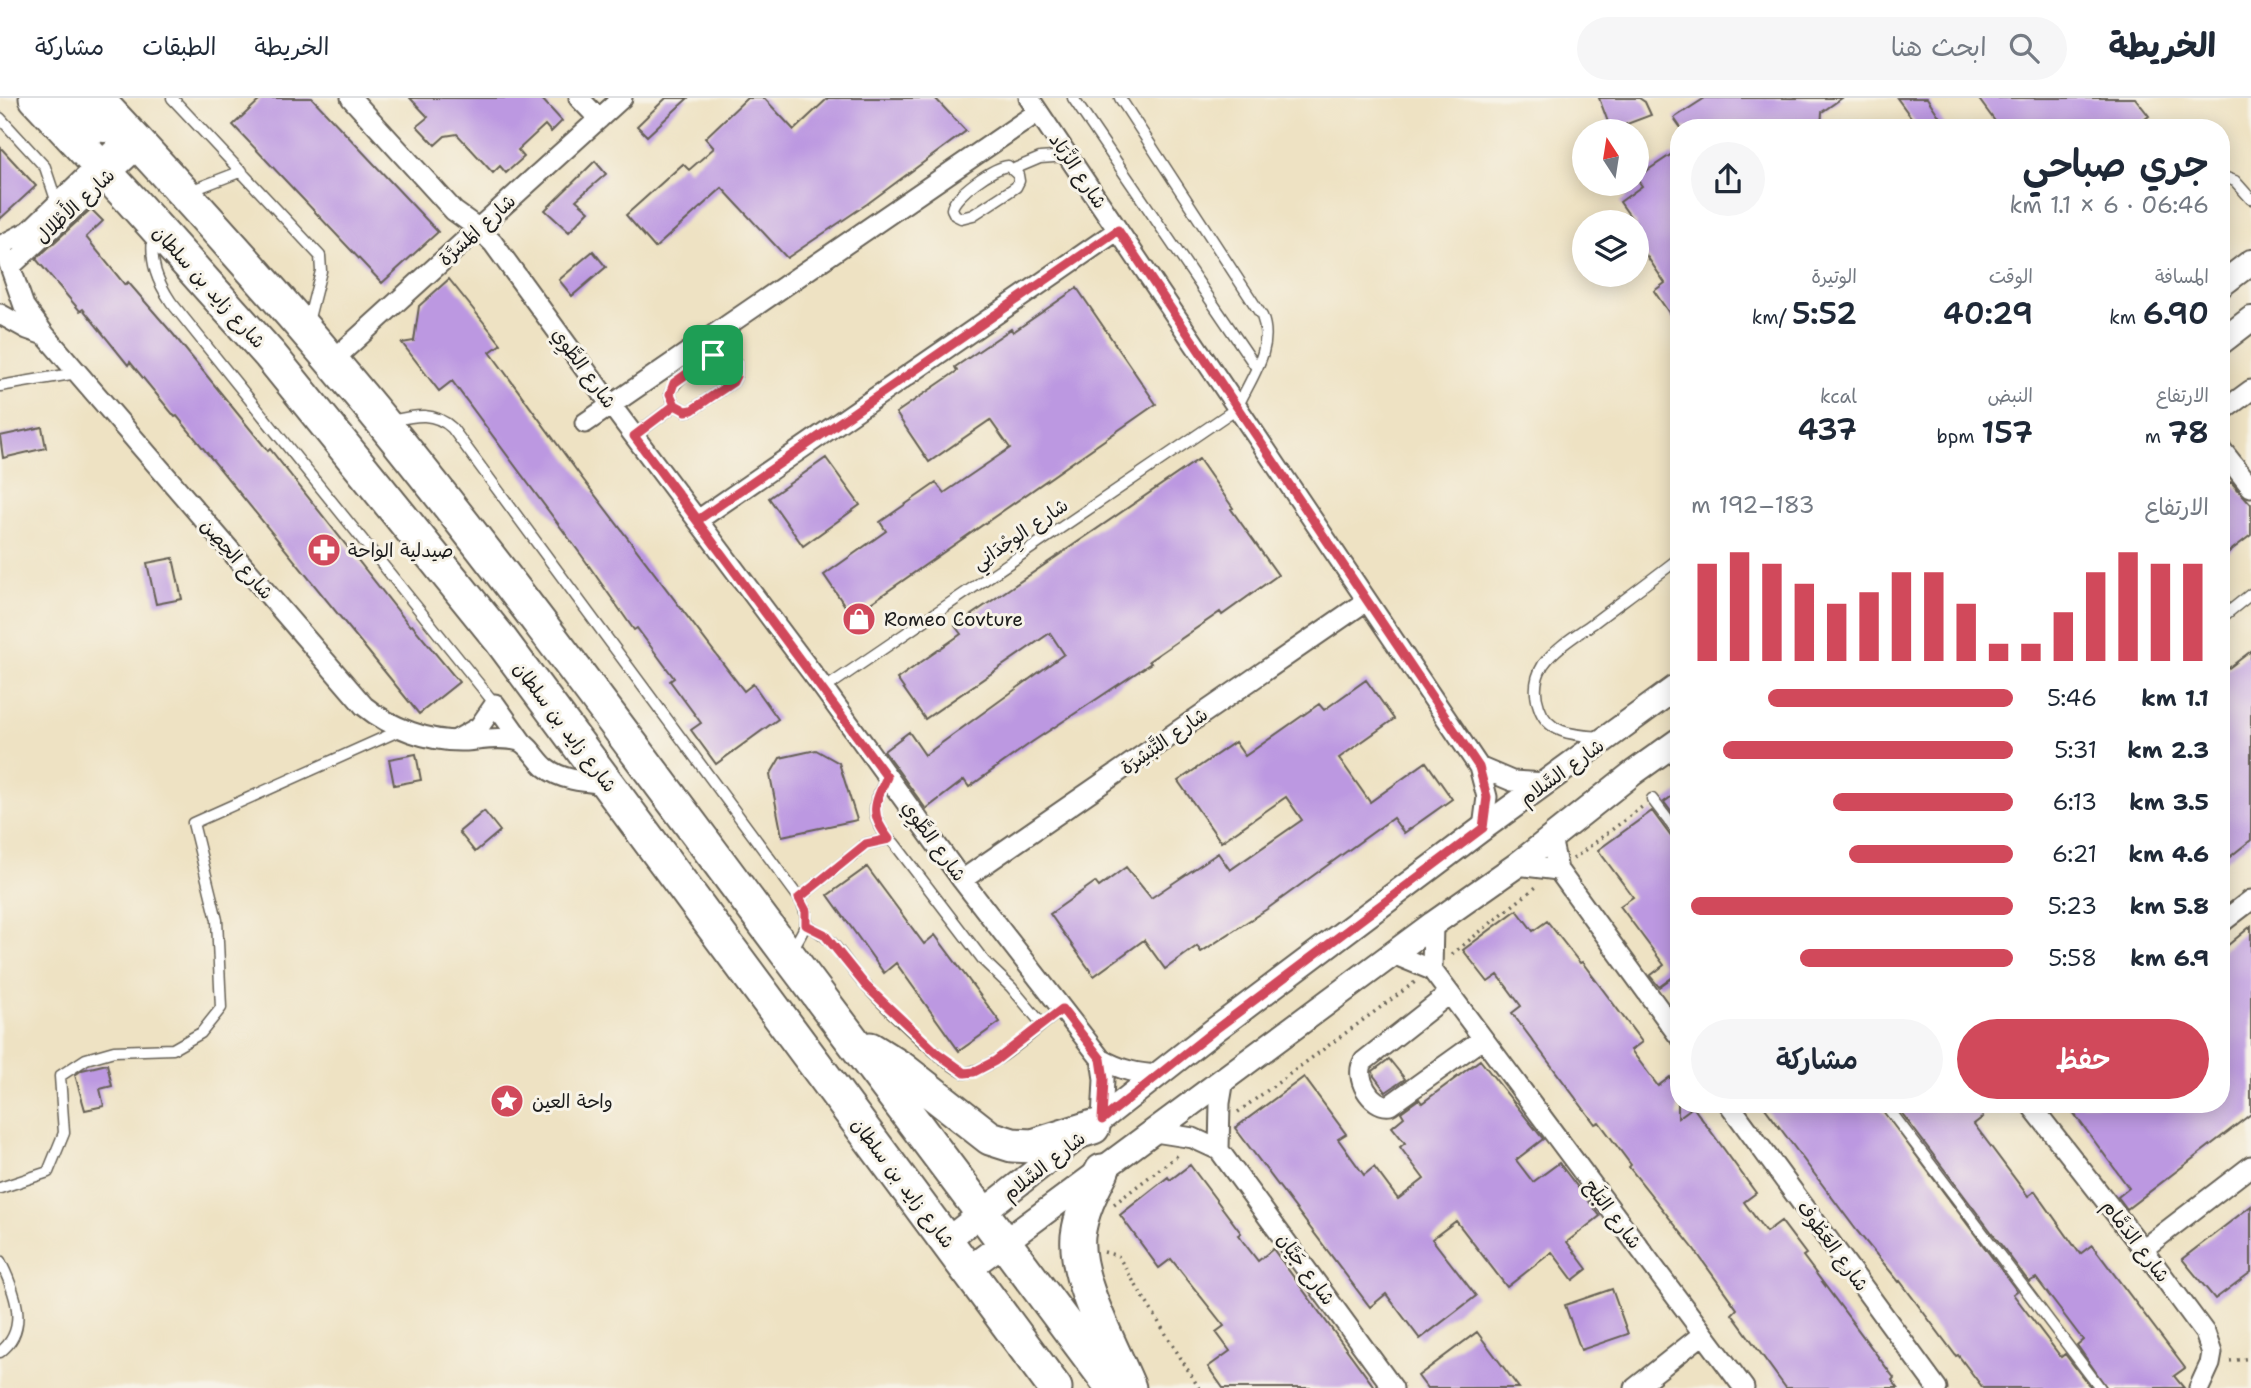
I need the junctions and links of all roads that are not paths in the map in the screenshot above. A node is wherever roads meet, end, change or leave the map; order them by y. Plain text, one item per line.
1 (36, 98) edge
2 (69, 98) edge
3 (172, 98) edge
4 (351, 98) edge
5 (579, 98) edge
6 (622, 98) edge
7 (1073, 98) edge
8 (1119, 98) edge
9 (1033, 105) edge
10 (0, 118) edge
11 (599, 119) junction
12 (120, 124) edge
13 (1068, 156) junction
14 (1014, 169) junction
15 (242, 171) junction
16 (107, 174) junction
17 (2230, 179) edge
18 (184, 193) junction
19 (2251, 199) edge
20 (57, 203) junction
21 (155, 226) junction
22 (479, 229) junction
23 (1118, 230) junction
24 (230, 244) junction
25 (0, 246) edge
26 (2251, 262) edge
27 (7, 263) edge
28 (2230, 278) edge
29 (0, 293) edge
30 (0, 314) edge
31 (2251, 320) edge
32 (306, 330) junction
33 (45, 335) junction
34 (2230, 335) edge
35 (332, 361) junction
36 (1256, 367) junction
37 (78, 373) junction
38 (0, 386) edge
39 (2251, 390) edge
40 (611, 405) junction
41 (675, 405) junction
42 (2230, 405) edge
43 (1237, 408) junction
44 (383, 422) junction
45 (585, 423) dead end
46 (634, 436) junction
47 (2230, 460) edge
48 (2251, 487) edge
49 (698, 520) junction
50 (1670, 565) edge
51 (2251, 594) edge
52 (1366, 601) junction
53 (2230, 611) edge
54 (824, 689) junction
55 (1670, 692) edge
56 (495, 704) junction
57 (403, 729) junction
58 (1609, 738) junction
59 (455, 741) junction
60 (522, 742) junction
61 (1670, 747) edge
62 (1479, 767) junction
63 (887, 777) junction
64 (1548, 783) junction
65 (608, 784) junction
66 (1653, 799) road end
67 (1670, 822) edge
68 (1483, 828) junction
69 (1550, 838) junction
70 (889, 839) junction
71 (1517, 864) junction
72 (1558, 870) junction
73 (962, 880) junction
74 (799, 898) junction
75 (2251, 900) edge
76 (2230, 916) edge
77 (1433, 924) junction
78 (806, 925) junction
79 (1393, 954) junction
80 (788, 956) junction
81 (1432, 970) junction
82 (1449, 994) junction
83 (1062, 1009) junction
84 (1042, 1024) junction
85 (1670, 1024) edge
86 (851, 1038) junction
87 (1482, 1039) junction
88 (1101, 1059) junction
89 (1160, 1074) junction
90 (1224, 1079) junction
91 (1736, 1113) edge
92 (1892, 1113) edge
93 (2037, 1113) edge
94 (1097, 1123) junction
95 (1155, 1132) junction
96 (1219, 1150) junction
97 (2251, 1166) edge
98 (1102, 1171) junction
99 (0, 1188) edge
100 (984, 1213) junction
101 (946, 1241) junction
102 (1005, 1243) junction
103 (2143, 1249) junction
104 (0, 1261) edge
105 (967, 1270) junction
106 (1703, 1334) junction
107 (0, 1352) edge
108 (1733, 1384) edge
109 (1055, 1388) edge
110 (1112, 1388) edge
111 (1129, 1388) edge
112 (1393, 1388) edge
113 (1635, 1388) edge
114 (1937, 1388) edge
115 (2100, 1388) edge
116 (2199, 1388) edge

1 - 16 highway, شارع زايد بن سلطان
2 - 12 highway
3 - 15 lane
4 - 22 street, شارع الطَّوِي
5 - 11 street
6 - 11 street, شارع المَسَرَّة
7 - 36 lane
8 - 36 lane
9 - 13 street, شارع الزَّبَاد
9 - 40 street
10 - 20 lane
11 - 22 street, شارع المَسَرَّة
12 - 16 street, شارع الأَطْلال
12 - 18 highway
13 - 14 lane
13 - 23 street, شارع الزَّبَاد
14 - 14 lane
15 - 18 lane
15 - 32 lane
16 - 20 street, شارع الأَطْلال
16 - 21 highway, شارع زايد بن سلطان
16 - 24 highway
16 - 27 street, شارع الأَطْلال
17 - 19 lane
18 - 24 highway
20 - 25 street, شارع الأَطْلال
21 - 56 lane
21 - 65 highway, شارع زايد بن سلطان
22 - 35 street, شارع المَسَرَّة
22 - 40 street, شارع الطَّوِي
23 - 43 street, شارع الزَّبَاد
23 - 49 street
24 - 32 highway
26 - 28 street
27 - 29 street, شارع الأَطْلال
27 - 33 street, شارع الحِصِن
30 - 33 street, شارع الحِصِن
31 - 34 street
32 - 35 highway
33 - 37 street, شارع الحِصِن
35 - 44 highway
36 - 43 lane
37 - 38 lane
37 - 57 street, شارع الحِصِن
39 - 42 street
40 - 45 street
40 - 46 street, شارع الطَّوِي
41 - 41 lane
41 - 46 lane
43 - 52 street, شارع الزَّبَاد
43 - 54 lane, شارع الوِجْدَانِي
44 - 74 lane
44 - 80 highway
46 - 49 street, شارع الطَّوِي
47 - 48 street
49 - 54 street, شارع الطَّوِي
50 - 58 lane
51 - 53 lane
52 - 62 street, شارع الزَّبَاد
52 - 73 street, شارع التَّبْشِرَة
54 - 63 street, شارع الطَّوِي
55 - 58 street, شارع السَّلام
56 - 59 street
56 - 60 street
57 - 59 street, شارع الحِصِن
57 - 99 lane
58 - 64 street, شارع السَّلام
59 - 60 street, شارع الحِصِن
60 - 65 street
61 - 69 street, شارع السَّلام
62 - 64 street
62 - 68 street, شارع الزَّبَاد
63 - 70 lane
63 - 73 street, شارع الطَّوِي
64 - 68 street, شارع السَّلام
65 - 101 highway, شارع زايد بن سلطان
66 - 67 lane
68 - 89 street, شارع السَّلام
69 - 71 street, شارع السَّلام
69 - 72 street
70 - 74 lane
70 - 84 lane
71 - 72 street
71 - 77 street, شارع السَّلام
72 - 85 street
73 - 83 street, شارع الطَّوِي
74 - 78 lane
75 - 76 street
77 - 79 street, شارع السَّلام
77 - 81 street
78 - 80 lane
78 - 84 lane
79 - 81 street
79 - 90 street, شارع السَّلام
80 - 86 highway
81 - 82 street, شارع البَلَح
82 - 87 street, شارع البَلَح
82 - 87 street
83 - 84 lane
83 - 88 street, شارع الطَّوِي
86 - 94 highway
86 - 100 highway
87 - 106 street, شارع البَلَح
88 - 89 street, شارع الطَّوِي
88 - 94 street
89 - 94 street, شارع السَّلام
90 - 95 street, شارع السَّلام
90 - 96 street
91 - 114 street, شارع العَطُوف
92 - 115 lane
93 - 103 street, شارع الدَمَّام
94 - 100 street, شارع السَّلام
95 - 96 street, شارع جَيَّان
95 - 98 street, شارع السَّلام
96 - 112 street, شارع جَيَّان
97 - 103 street
98 - 102 street, شارع السَّلام
98 - 111 highway
100 - 101 street, شارع السَّلام
100 - 102 highway
101 - 105 highway, شارع زايد بن سلطان
102 - 105 street, شارع السَّلام
102 - 110 highway
103 - 116 street, شارع الدَمَّام
104 - 107 lane
105 - 109 highway, شارع زايد بن سلطان
106 - 108 street, شارع البَلَح
106 - 113 street

